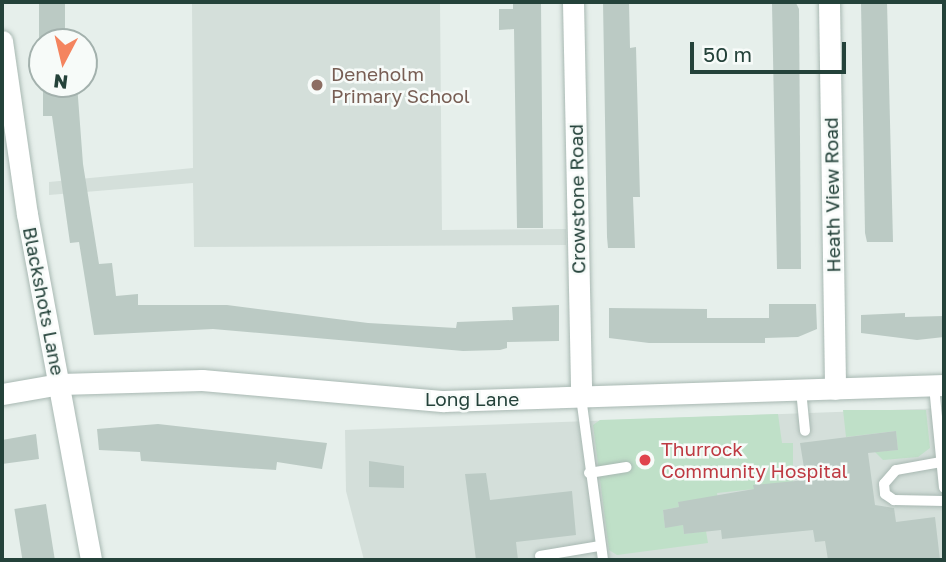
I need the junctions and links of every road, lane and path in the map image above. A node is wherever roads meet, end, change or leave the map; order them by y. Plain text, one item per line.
1 (573, 2) edge
2 (829, 2) edge
3 (2, 41) edge
4 (4, 77) edge
5 (60, 384) junction
6 (939, 386) edge
7 (835, 389) junction
8 (802, 390) junction
9 (2, 394) edge
10 (581, 397) junction
11 (805, 431) dead end
12 (941, 462) junction
13 (627, 467) dead end
14 (589, 473) junction
15 (944, 488) edge
16 (944, 501) edge
17 (600, 546) junction
18 (540, 556) dead end
19 (92, 560) edge
20 (603, 560) edge

1 - 10 street, Crowstone Road
2 - 7 street, Heath View Road
3 - 4 street, Blackshots Lane
4 - 5 street, Blackshots Lane
5 - 9 street, Long Lane
5 - 10 street, Long Lane
5 - 19 street, Blackshots Lane
6 - 7 street, Long Lane
6 - 12 lane
7 - 8 street, Long Lane
8 - 10 street, Long Lane
8 - 11 lane
10 - 14 lane
12 - 15 lane
12 - 16 lane
13 - 14 lane
14 - 17 lane
17 - 18 lane
17 - 20 lane

